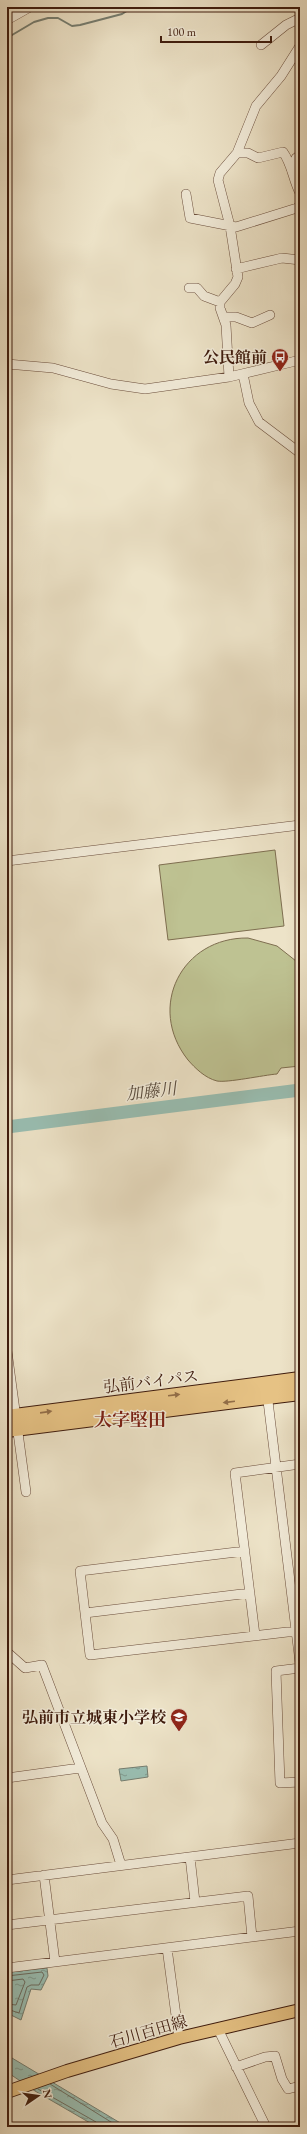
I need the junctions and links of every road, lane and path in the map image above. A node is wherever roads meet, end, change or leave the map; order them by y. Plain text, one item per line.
1 (30, 7) edge
2 (300, 18) edge
3 (7, 20) edge
4 (261, 45) dead end
5 (300, 46) edge
6 (236, 153) junction
7 (300, 155) edge
8 (291, 170) junction
9 (300, 193) edge
10 (186, 194) dead end
11 (300, 205) edge
12 (230, 226) junction
13 (300, 260) edge
14 (236, 269) junction
15 (189, 288) dead end
16 (220, 302) junction
17 (270, 315) dead end
18 (224, 317) junction
19 (300, 351) edge
20 (300, 360) edge
21 (289, 363) junction
22 (7, 364) edge
23 (243, 374) junction
24 (229, 377) junction
25 (300, 453) edge
26 (300, 825) edge
27 (7, 861) edge
28 (7, 1351) edge
29 (300, 1379) edge
30 (266, 1390) junction
31 (300, 1393) edge
32 (12, 1423) edge
33 (300, 1464) edge
34 (276, 1467) junction
35 (26, 1492) dead end
36 (245, 1551) junction
37 (250, 1593) junction
38 (85, 1613) junction
39 (296, 1631) junction
40 (255, 1635) junction
41 (7, 1652) edge
42 (300, 1663) edge
43 (300, 1668) edge
44 (80, 1768) junction
45 (7, 1778) edge
46 (300, 1782) edge
47 (300, 1843) edge
48 (190, 1857) junction
49 (121, 1866) junction
50 (44, 1875) junction
51 (7, 1880) edge
52 (195, 1902) junction
53 (50, 1920) junction
54 (7, 1925) edge
55 (300, 1932) edge
56 (252, 1937) junction
57 (167, 1948) junction
58 (55, 1962) junction
59 (7, 1968) edge
60 (299, 2012) edge
61 (218, 2029) junction
62 (180, 2038) junction
63 (236, 2067) junction
64 (300, 2086) edge
65 (7, 2092) edge
66 (266, 2127) edge

1 - 3 street
2 - 4 street
5 - 6 street
6 - 8 street
6 - 12 street
7 - 8 street
8 - 9 street
10 - 12 street
11 - 12 street
12 - 14 street
13 - 14 street
14 - 16 street
15 - 16 street
16 - 18 street
17 - 18 street
18 - 24 street
19 - 21 street
20 - 21 street
21 - 23 street
22 - 24 street
23 - 24 street
23 - 25 street
26 - 27 street
28 - 32 street
29 - 30 highway, 弘前バイパス
30 - 31 highway, 弘前バイパス
30 - 32 highway, 弘前バイパス
30 - 34 street
32 - 35 street
33 - 34 street
34 - 36 street
34 - 39 street
36 - 37 street
36 - 38 street
37 - 38 street
37 - 40 street
38 - 40 street
39 - 40 street
39 - 42 street
41 - 44 street
43 - 46 street
44 - 45 street
44 - 49 street
47 - 48 street
48 - 49 street
48 - 52 street
49 - 50 street
50 - 51 street
50 - 53 street
52 - 53 street
52 - 56 street
53 - 54 street
53 - 58 street
55 - 56 street
56 - 57 street
57 - 58 street
57 - 62 street
58 - 59 street
60 - 61 main road, 石川百田線
61 - 62 main road, 石川百田線
61 - 63 street
62 - 65 main road, 石川百田線
63 - 64 street
63 - 66 street

